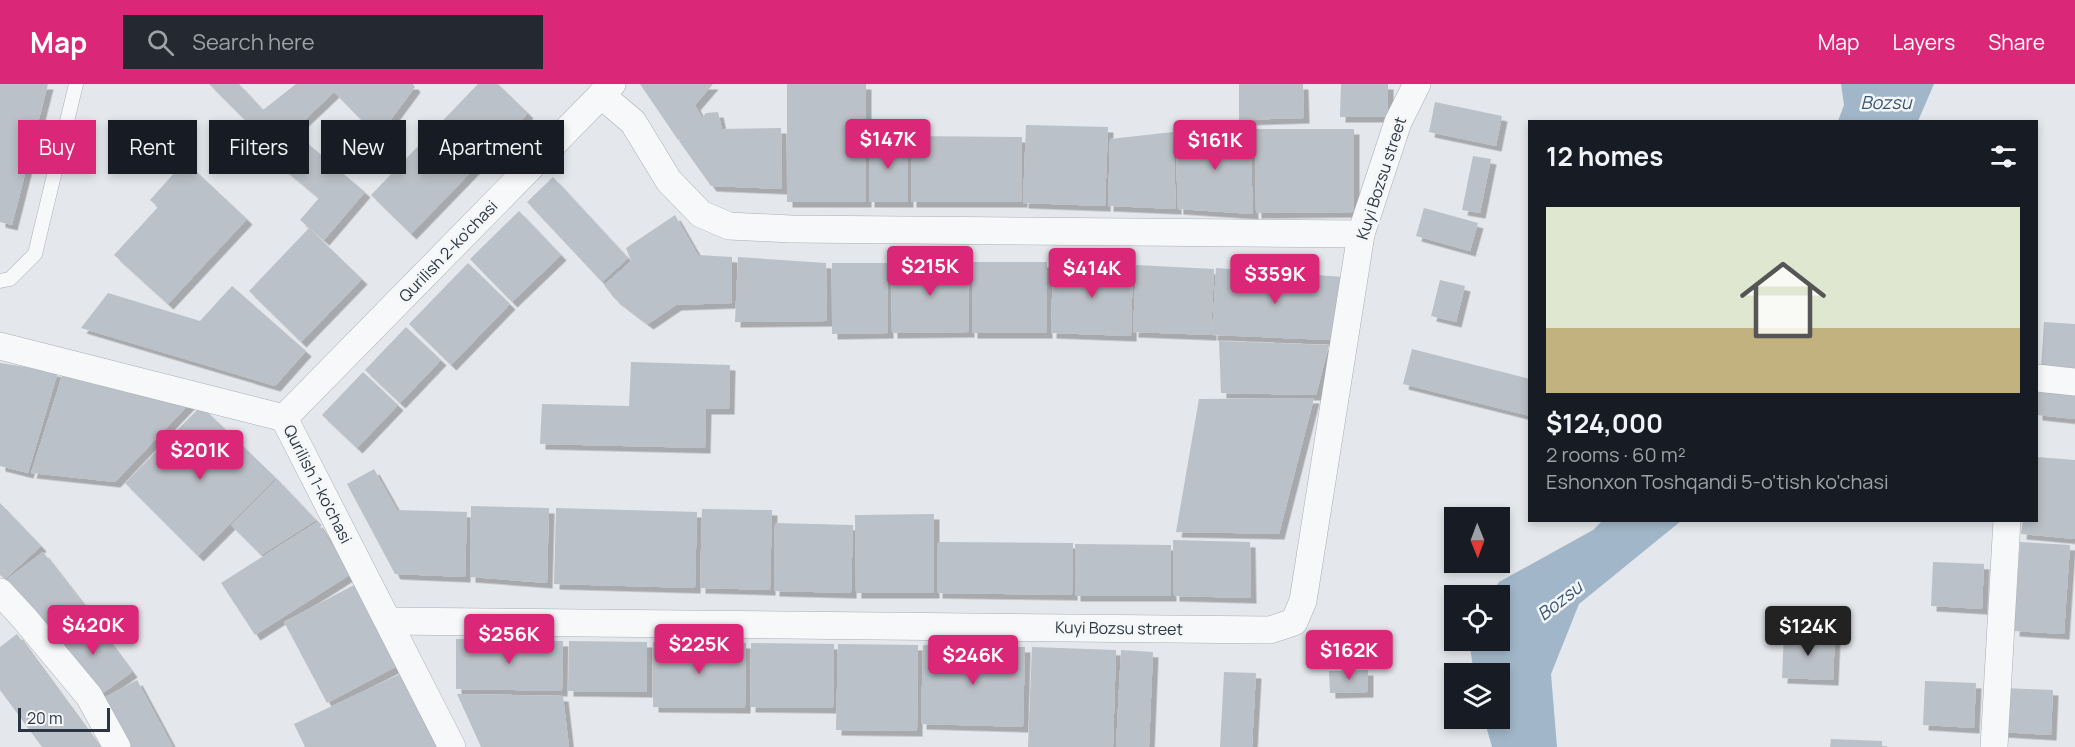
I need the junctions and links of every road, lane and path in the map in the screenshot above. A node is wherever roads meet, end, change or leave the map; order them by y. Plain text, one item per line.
1 (76, 84) edge
2 (1417, 84) edge
3 (606, 89) edge
4 (1361, 234) junction
5 (0, 281) edge
6 (0, 346) edge
7 (2038, 378) edge
8 (2075, 382) edge
9 (284, 418) junction
10 (2007, 522) edge
11 (0, 592) edge
12 (389, 621) junction
13 (117, 747) edge
14 (452, 747) edge
15 (1994, 747) edge

1 - 5 lane
2 - 4 street, Kuyi Bozsu street
3 - 4 street
3 - 9 street, Qurilish 2-ko'chasi
4 - 12 street, Kuyi Bozsu street
6 - 9 street, Qurilish 1-ko'chasi
7 - 8 street
9 - 12 street, Qurilish 1-ko'chasi
10 - 15 street
11 - 13 street
12 - 14 street, Qurilish 1-ko'chasi

